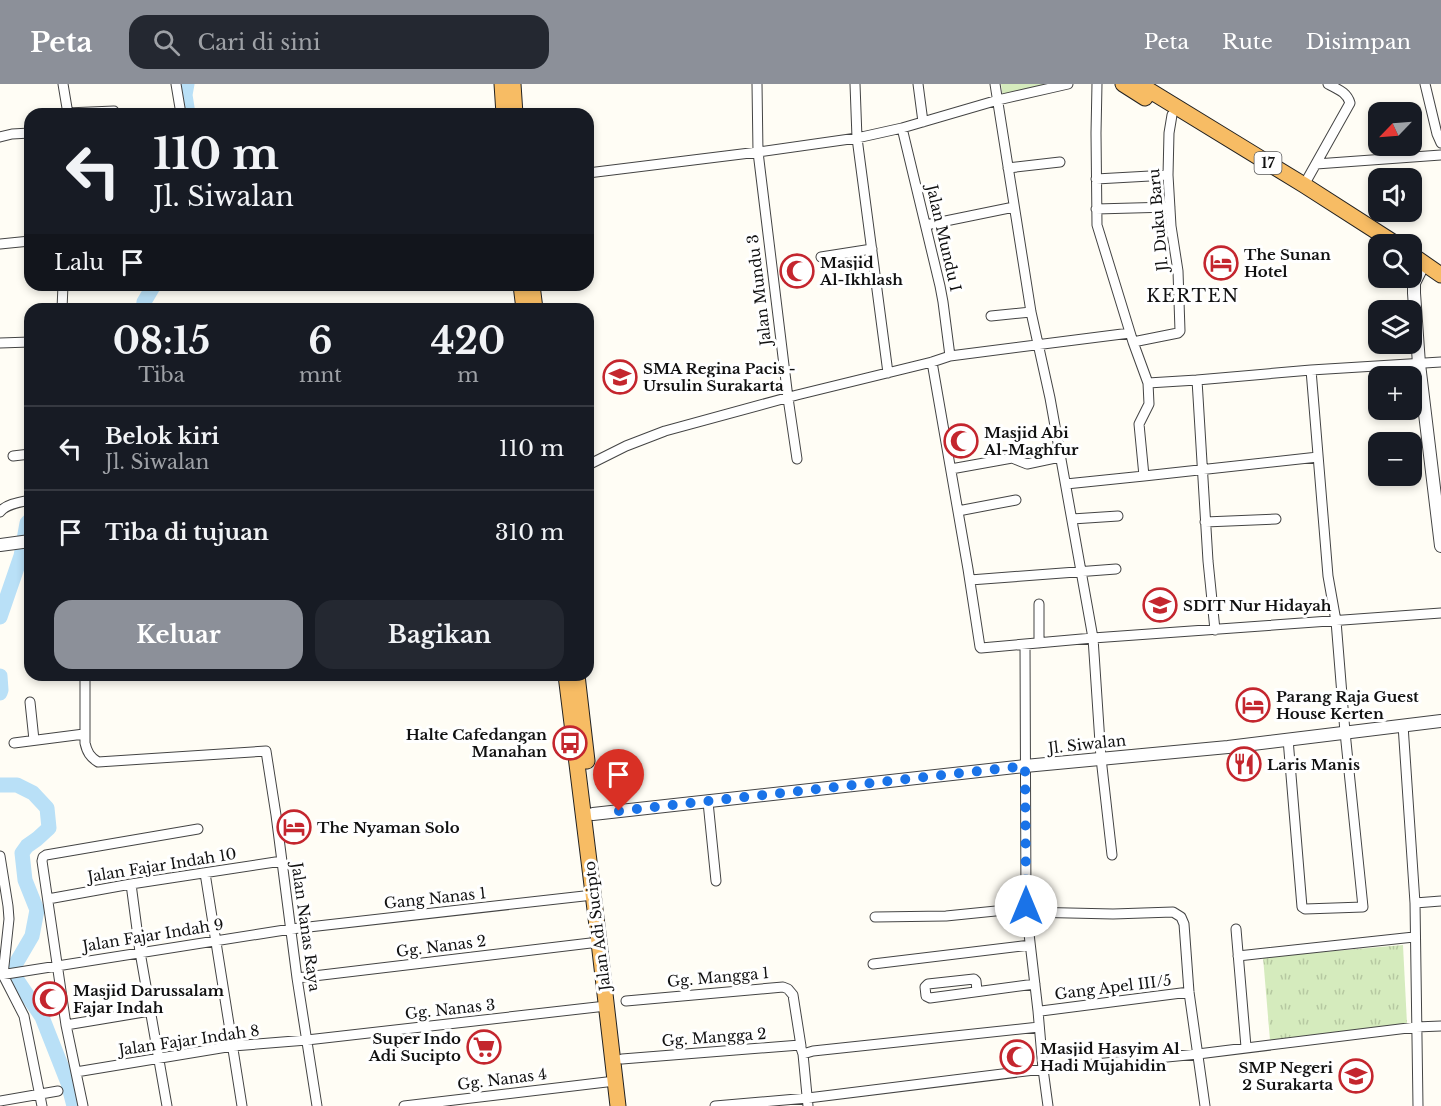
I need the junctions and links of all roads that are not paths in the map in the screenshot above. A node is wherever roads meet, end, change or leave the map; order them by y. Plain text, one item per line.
1 (63, 84) edge
2 (176, 84) edge
3 (502, 84) edge
4 (513, 84) edge
5 (757, 84) edge
6 (855, 84) edge
7 (918, 84) edge
8 (995, 84) edge
9 (1068, 84) edge
10 (1097, 84) edge
11 (1123, 84) edge
12 (1138, 84) edge
13 (1328, 84) edge
14 (1425, 84) edge
15 (998, 100) junction
16 (66, 108) edge
17 (180, 108) edge
18 (504, 108) edge
19 (514, 108) edge
20 (923, 122) junction
21 (1170, 123) junction
22 (902, 129) junction
23 (24, 133) edge
24 (0, 137) edge
25 (857, 138) junction
26 (1441, 143) edge
27 (758, 152) junction
28 (1441, 155) edge
29 (1060, 162) dead end
30 (1316, 164) junction
31 (1008, 168) junction
32 (594, 172) edge
33 (1168, 175) junction
34 (1096, 179) junction
35 (1304, 185) junction
36 (1014, 207) junction
37 (1170, 207) junction
38 (1096, 209) junction
39 (926, 225) junction
40 (1370, 234) edge
41 (1368, 235) edge
42 (24, 242) edge
43 (0, 244) edge
44 (872, 249) junction
45 (821, 256) dead end
46 (1422, 275) edge
47 (1441, 275) edge
48 (1422, 277) edge
49 (1441, 285) edge
50 (1417, 288) edge
51 (1032, 312) junction
52 (991, 316) dead end
53 (1132, 338) junction
54 (24, 342) edge
55 (0, 343) edge
56 (1038, 346) junction
57 (950, 356) junction
58 (932, 362) junction
59 (1441, 362) edge
60 (1419, 364) junction
61 (1311, 370) junction
62 (888, 373) junction
63 (1197, 380) junction
64 (1148, 383) junction
65 (788, 398) junction
66 (24, 455) edge
67 (14, 456) dead end
68 (1060, 457) junction
69 (1318, 457) junction
70 (797, 459) dead end
71 (594, 462) edge
72 (951, 469) junction
73 (1203, 470) junction
74 (1144, 476) junction
75 (1066, 484) junction
76 (1016, 501) dead end
77 (24, 502) edge
78 (958, 511) junction
79 (0, 512) edge
80 (1118, 516) dead end
81 (1072, 519) junction
82 (1276, 519) dead end
83 (1206, 522) junction
84 (24, 542) edge
85 (0, 545) edge
86 (1441, 546) edge
87 (1116, 569) dead end
88 (1081, 571) junction
89 (970, 580) junction
90 (1038, 604) dead end
91 (1441, 613) edge
92 (1336, 621) junction
93 (1215, 630) junction
94 (1092, 638) junction
95 (1039, 643) junction
96 (1025, 644) junction
97 (85, 681) edge
98 (567, 681) edge
99 (578, 681) edge
100 (30, 702) dead end
101 (1441, 721) edge
102 (1403, 725) junction
103 (1345, 732) junction
104 (84, 734) junction
105 (34, 740) junction
106 (1288, 740) junction
107 (14, 743) dead end
108 (1101, 758) junction
109 (1025, 766) junction
110 (708, 802) junction
111 (593, 814) junction
112 (198, 829) dead end
113 (1112, 855) dead end
114 (0, 856) edge
115 (282, 861) junction
116 (205, 873) junction
117 (716, 881) dead end
118 (131, 884) junction
119 (588, 896) junction
120 (48, 899) junction
121 (1441, 901) edge
122 (1414, 903) junction
123 (1026, 910) junction
124 (875, 917) dead end
125 (291, 929) junction
126 (1236, 929) dead end
127 (1414, 938) junction
128 (215, 940) junction
129 (594, 943) junction
130 (1030, 945) junction
131 (140, 952) junction
132 (1239, 956) junction
133 (873, 964) dead end
134 (59, 966) junction
135 (3, 975) edge
136 (297, 978) junction
137 (1035, 984) junction
138 (977, 991) junction
139 (1189, 992) junction
140 (626, 1001) dead end
141 (601, 1006) junction
142 (150, 1011) junction
143 (1041, 1011) dead end
144 (66, 1025) junction
145 (1441, 1026) edge
146 (1039, 1027) junction
147 (1416, 1027) junction
148 (307, 1040) junction
149 (233, 1046) junction
150 (1246, 1047) junction
151 (802, 1050) junction
152 (1198, 1054) junction
153 (159, 1058) junction
154 (622, 1059) junction
155 (1043, 1069) junction
156 (76, 1072) junction
157 (610, 1082) junction
158 (58, 1091) dead end
159 (40, 1094) junction
160 (0, 1101) edge
161 (808, 1102) edge
162 (42, 1106) edge
163 (82, 1106) edge
164 (167, 1106) edge
165 (242, 1106) edge
166 (317, 1106) edge
167 (404, 1106) edge
168 (618, 1106) edge
169 (628, 1106) edge
170 (715, 1106) edge
171 (1048, 1106) edge
172 (1205, 1106) edge
173 (1418, 1106) edge

1 - 16 street
2 - 17 street
3 - 18 highway
4 - 19 highway
5 - 27 street, Jalan Mundu 3
6 - 25 street
7 - 20 street
8 - 15 street
9 - 15 street
10 - 34 street
11 - 21 highway, 17
12 - 35 highway, 17
13 - 30 street
14 - 26 street
15 - 20 street
15 - 31 street
20 - 22 street
21 - 33 street, Jl. Duku Baru
21 - 41 highway, 17
22 - 25 street
22 - 39 street, Jalan Mundu I
23 - 24 street
25 - 27 street
25 - 44 street
27 - 32 street
27 - 65 street, Jalan Mundu 3
28 - 30 street
29 - 31 street
30 - 35 street
31 - 36 street
33 - 34 street
33 - 37 street, Jl. Duku Baru
34 - 38 street
35 - 40 highway, 17
36 - 39 street
36 - 51 street
37 - 38 street
37 - 53 street, Jl. Duku Baru
38 - 53 street
39 - 57 street, Jalan Mundu I
42 - 43 street
44 - 45 street
44 - 62 street
46 - 47 highway
48 - 49 highway
50 - 60 street
51 - 52 street
51 - 56 street
53 - 56 street
53 - 64 street
54 - 55 street
56 - 57 street
56 - 68 street
57 - 58 street
58 - 62 street
58 - 72 street
59 - 60 street
60 - 61 street
60 - 86 street
61 - 63 street
61 - 69 street
62 - 65 street
63 - 64 street
63 - 73 street
64 - 74 street
65 - 70 street, Jalan Mundu 3
65 - 71 street
66 - 67 street
68 - 72 street
68 - 75 street
69 - 73 street
69 - 92 street
72 - 78 street
73 - 74 street
73 - 83 street
74 - 75 street
75 - 81 street
76 - 78 street
77 - 79 street
78 - 89 street
80 - 81 street
81 - 88 street
82 - 83 street
83 - 93 street
84 - 85 street
87 - 88 street
88 - 89 street
88 - 94 street
89 - 96 street
90 - 95 street
91 - 92 street
92 - 93 street
92 - 103 street
93 - 94 street
94 - 95 street
94 - 108 street
95 - 96 street
96 - 109 street
97 - 104 street
98 - 119 highway, Jalan Adi Sucipto
99 - 111 highway, Jalan Adi Sucipto
100 - 105 street
101 - 102 street, Jl. Siwalan
102 - 103 street, Jl. Siwalan
102 - 122 street
103 - 106 street, Jl. Siwalan
103 - 106 street
104 - 105 street
104 - 115 street, Jalan Nanas Raya
105 - 107 street
106 - 108 street, Jl. Siwalan
108 - 109 street, Jl. Siwalan
108 - 113 street
109 - 110 street, Jl. Siwalan
109 - 123 street
110 - 111 street, Jl. Siwalan
110 - 117 street
111 - 154 highway, Jalan Adi Sucipto
112 - 120 street
114 - 135 street
115 - 116 street, Jalan Fajar Indah 10
115 - 125 street, Jalan Nanas Raya
116 - 118 street, Jalan Fajar Indah 10
116 - 128 street
118 - 120 street, Jalan Fajar Indah 10
118 - 131 street
119 - 125 street, Gang Nanas 1
119 - 129 highway, Jalan Adi Sucipto
120 - 134 street
121 - 122 street
122 - 127 street
123 - 124 street
123 - 130 street
123 - 139 street
125 - 128 street, Jalan Fajar Indah 9
125 - 136 street, Jalan Nanas Raya
126 - 132 street
127 - 132 street
127 - 147 street
128 - 131 street, Jalan Fajar Indah 9
128 - 149 street
129 - 136 street, Gg. Nanas 2
129 - 141 highway, Jalan Adi Sucipto
130 - 133 street
130 - 137 street
131 - 134 street, Jalan Fajar Indah 9
131 - 142 street
132 - 150 street
134 - 135 street, Jalan Fajar Indah 9
134 - 144 street
135 - 159 street
136 - 148 street, Jalan Nanas Raya
137 - 138 street
137 - 146 street
138 - 138 street
139 - 143 street, Gang Apel III/5
139 - 152 street
140 - 151 street, Gg. Mangga 1
141 - 148 street, Gg. Nanas 3
141 - 157 highway, Jalan Adi Sucipto
142 - 144 street
142 - 153 street
144 - 156 street
145 - 147 street
146 - 151 street, Gg. Mangga 2
146 - 155 street
147 - 150 street
147 - 173 street
148 - 149 street, Jalan Fajar Indah 8
148 - 166 street, Jalan Nanas Raya
149 - 153 street, Jalan Fajar Indah 8
149 - 165 street
150 - 152 street
151 - 154 street, Gg. Mangga 2
151 - 161 street, Gg. Mangga 1
152 - 155 street
152 - 172 street
153 - 156 street, Jalan Fajar Indah 8
153 - 164 street
154 - 169 highway, Jalan Adi Sucipto
155 - 161 street
155 - 171 street
156 - 163 street
157 - 167 street, Gg. Nanas 4
157 - 168 highway, Jalan Adi Sucipto
158 - 159 street
159 - 160 street
159 - 162 street
161 - 170 street

